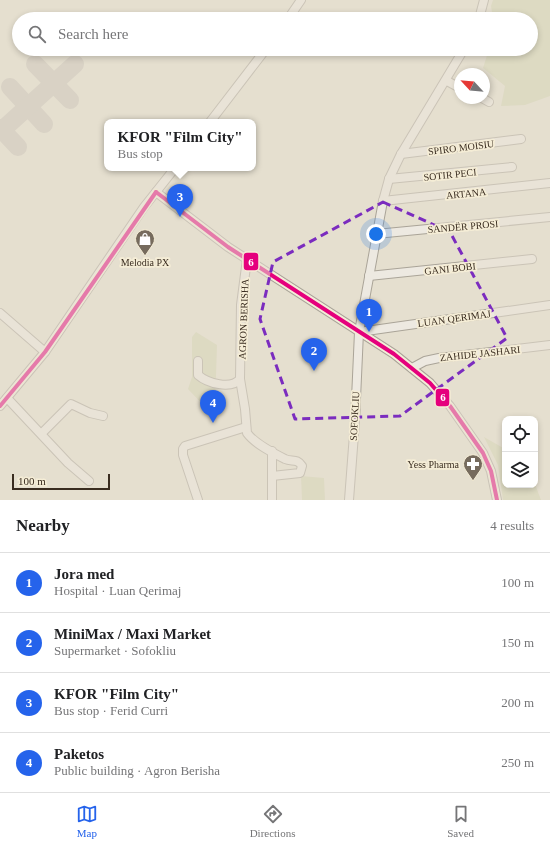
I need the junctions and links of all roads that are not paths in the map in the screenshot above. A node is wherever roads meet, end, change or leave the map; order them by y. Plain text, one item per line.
1 (301, 0) edge
2 (484, 0) edge
3 (293, 12) edge
4 (481, 12) edge
5 (261, 56) edge
6 (460, 56) edge
7 (447, 81) junction
8 (454, 85) edge
9 (212, 119) edge
10 (521, 139) dead end
11 (401, 154) junction
12 (512, 167) dead end
13 (173, 171) edge
14 (388, 179) junction
15 (550, 183) edge
16 (156, 192) junction
17 (383, 201) junction
18 (550, 217) edge
19 (376, 234) junction
20 (247, 259) junction
21 (532, 259) dead end
22 (369, 276) junction
23 (550, 306) edge
24 (0, 312) edge
25 (359, 332) junction
26 (550, 345) edge
27 (44, 352) junction
28 (198, 361) dead end
29 (412, 368) junction
30 (240, 379) junction
31 (7, 398) junction
32 (0, 406) edge
33 (103, 416) dead end
34 (246, 427) junction
35 (42, 433) junction
36 (272, 451) junction
37 (272, 476) junction
38 (89, 481) dead end
39 (198, 500) edge
40 (272, 500) edge
41 (349, 500) edge
42 (497, 500) edge

1 - 3 street
2 - 4 street
5 - 9 street
6 - 7 street
7 - 8 street
7 - 11 street
10 - 11 street, SPIRO MOISIU
11 - 14 street
12 - 14 street, SOTIR PECI
13 - 16 street
14 - 17 street
15 - 17 street, ARTANA
16 - 20 street
16 - 27 street
17 - 19 street
18 - 19 street, SANDËR PROSI
19 - 22 street
20 - 25 street
20 - 30 street, AGRON BERISHA
21 - 22 street, GANI BOBI
22 - 25 street
23 - 25 street, LUAN QERIMAJ
24 - 27 street
25 - 29 street
25 - 41 street, SOFOKLIU
26 - 29 street, ZAHIDE JASHARI
27 - 31 street
28 - 30 street
29 - 42 street
30 - 34 street, AGRON BERISHA
31 - 32 street
31 - 35 street
33 - 35 street
34 - 36 street
34 - 39 street
35 - 38 street
36 - 37 street
36 - 37 street
37 - 40 street

